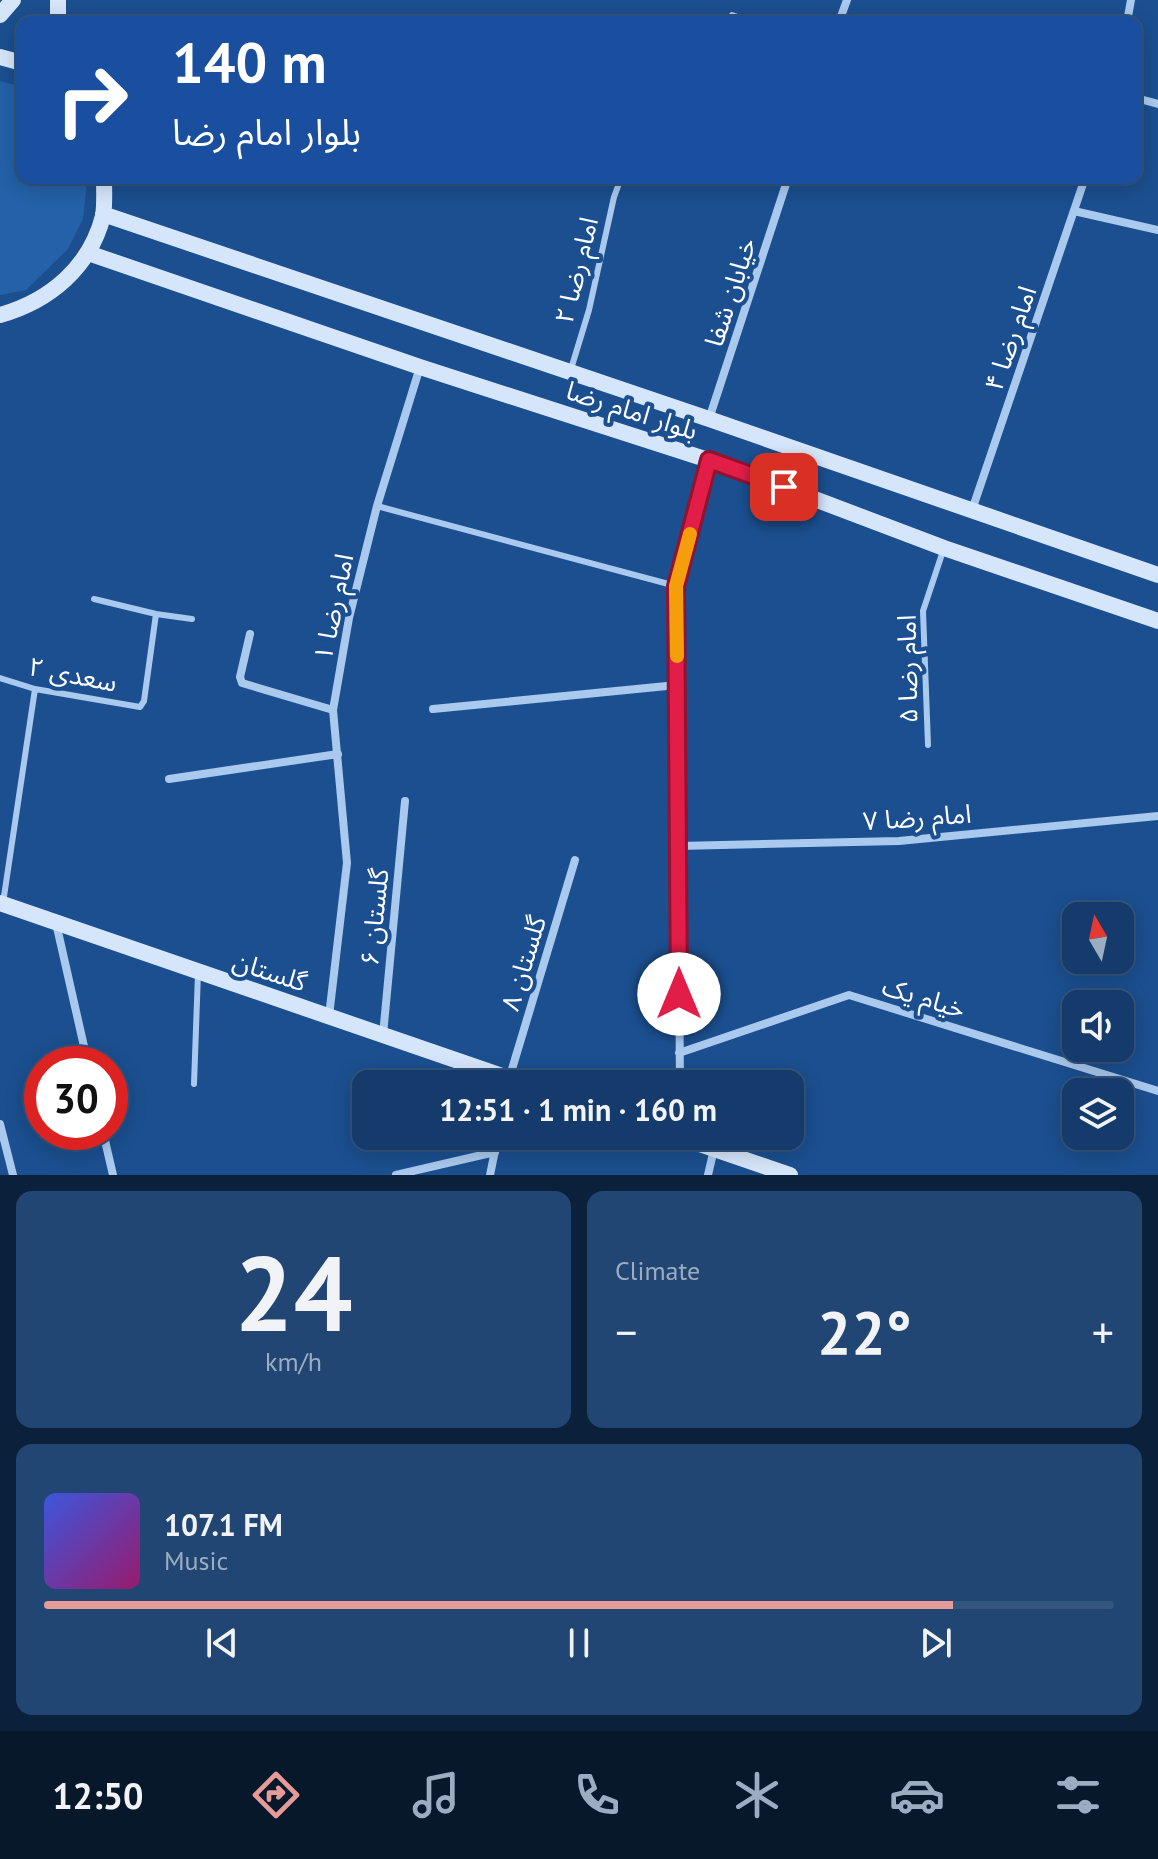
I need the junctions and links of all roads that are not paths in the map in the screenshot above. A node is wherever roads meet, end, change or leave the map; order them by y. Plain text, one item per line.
1 (13, 0) edge
2 (0, 15) edge
3 (732, 15) dead end
4 (735, 16) edge
5 (104, 184) edge
6 (619, 184) edge
7 (786, 184) edge
8 (1083, 184) edge
9 (1074, 211) junction
10 (103, 214) junction
11 (1158, 230) edge
12 (88, 253) junction
13 (0, 315) edge
14 (420, 367) junction
15 (570, 372) junction
16 (709, 419) junction
17 (709, 460) junction
18 (377, 506) junction
19 (972, 511) junction
20 (944, 548) junction
21 (1158, 575) edge
22 (676, 586) junction
23 (94, 599) dead end
24 (156, 614) junction
25 (192, 619) dead end
26 (1158, 621) edge
27 (250, 634) dead end
28 (0, 678) edge
29 (677, 685) junction
30 (35, 689) junction
31 (433, 709) dead end
32 (333, 710) junction
33 (928, 745) dead end
34 (338, 754) junction
35 (169, 779) dead end
36 (405, 801) dead end
37 (1158, 816) edge
38 (678, 846) junction
39 (575, 860) dead end
40 (2, 904) edge
41 (56, 923) junction
42 (198, 973) junction
43 (329, 1016) junction
44 (383, 1036) junction
45 (84, 1046) edge
46 (679, 1053) junction
47 (480, 1070) edge
48 (517, 1070) edge
49 (680, 1070) edge
50 (194, 1084) dead end
51 (1158, 1091) edge
52 (0, 1124) edge
53 (107, 1150) edge
54 (714, 1150) edge
55 (717, 1150) edge
56 (495, 1152) joint
57 (13, 1175) edge
58 (113, 1175) edge
59 (396, 1175) edge
60 (490, 1175) edge
61 (708, 1175) edge
62 (790, 1175) edge

1 - 2 main road
3 - 4 lane
5 - 10 main road
6 - 15 lane, امام رضا ۲
7 - 16 street, خیابان شفا
8 - 9 street, امام رضا ۴
9 - 11 street
9 - 19 street, امام رضا ۴
10 - 12 main road
10 - 15 main road, بلوار امام رضا
12 - 13 main road
12 - 14 main road, بلوار امام رضا
14 - 17 main road, بلوار امام رضا
14 - 18 street, امام رضا ۱
15 - 16 main road, بلوار امام رضا
16 - 19 main road, بلوار امام رضا
17 - 20 main road, بلوار امام رضا
17 - 22 street
18 - 22 lane
18 - 32 street, امام رضا ۱
19 - 21 main road, بلوار امام رضا
20 - 26 main road, بلوار امام رضا
20 - 33 lane, امام رضا ۵
22 - 29 street
23 - 24 lane
24 - 25 lane
24 - 30 lane, سعدی ۲
27 - 32 street
28 - 30 lane, سعدی ۲
29 - 31 street
29 - 38 street
30 - 40 lane
32 - 34 street, امام رضا ۱
34 - 35 street
34 - 43 street, امام رضا ۱
36 - 44 street, گلستان ۶
37 - 38 street, امام رضا ۷
38 - 46 street
39 - 48 street, گلستان ۸
40 - 41 main road, گلستان
41 - 42 main road, گلستان
41 - 45 street
42 - 43 main road, گلستان
42 - 50 lane
43 - 44 main road, گلستان
44 - 47 main road, گلستان
46 - 49 street
46 - 51 street, خیام یک
52 - 57 street
53 - 58 street
54 - 61 street
55 - 62 main road
56 - 59 street
56 - 60 street

